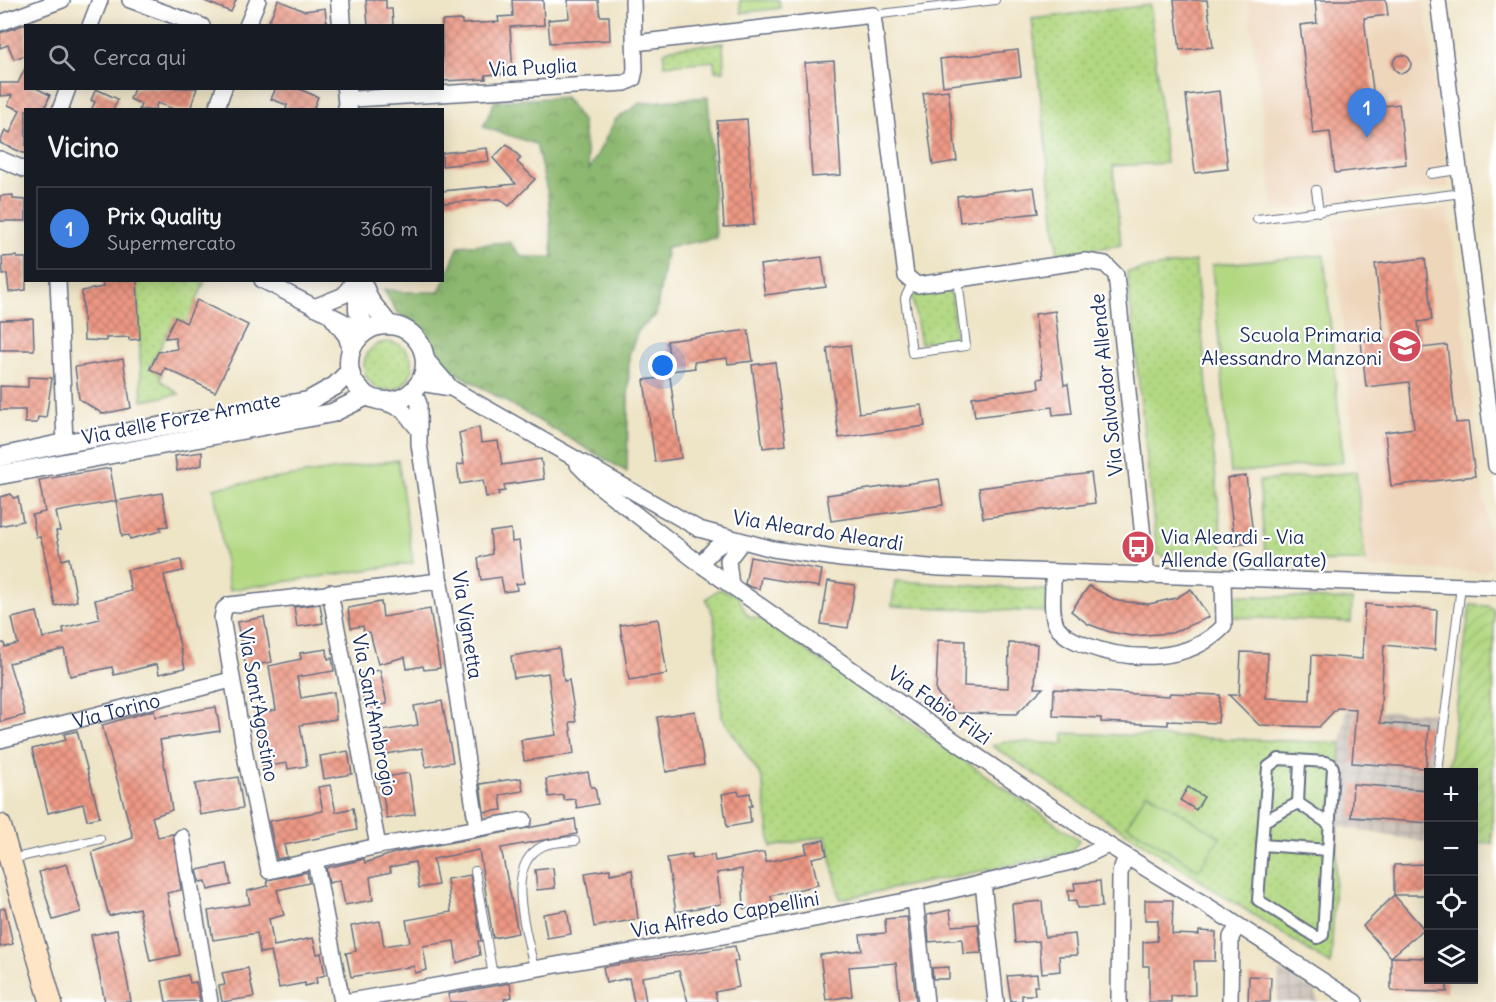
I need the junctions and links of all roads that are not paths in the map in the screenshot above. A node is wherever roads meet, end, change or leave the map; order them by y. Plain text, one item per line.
1 (62, 0) edge
2 (100, 0) edge
3 (258, 0) edge
4 (340, 0) edge
5 (348, 0) edge
6 (633, 0) edge
7 (995, 0) edge
8 (1438, 0) edge
9 (139, 1) edge
10 (873, 15) junction
11 (0, 23) edge
12 (91, 24) edge
13 (197, 24) edge
14 (249, 24) edge
15 (342, 24) edge
16 (350, 24) edge
17 (635, 43) junction
18 (67, 90) edge
19 (223, 90) edge
20 (351, 99) edge
21 (61, 108) edge
22 (217, 108) edge
23 (0, 159) edge
24 (24, 169) edge
25 (1458, 170) junction
26 (1431, 174) dead end
27 (1316, 190) dead end
28 (1462, 193) junction
29 (1319, 212) junction
30 (1257, 219) dead end
31 (958, 278) junction
32 (913, 281) junction
33 (58, 282) edge
34 (266, 282) edge
35 (356, 282) edge
36 (358, 282) edge
37 (359, 282) edge
38 (314, 307) junction
39 (329, 314) junction
40 (389, 325) junction
41 (365, 332) junction
42 (351, 351) junction
43 (425, 358) junction
44 (349, 372) junction
45 (446, 387) junction
46 (418, 393) junction
47 (374, 399) junction
48 (418, 429) junction
49 (65, 442) junction
50 (562, 449) junction
51 (0, 457) edge
52 (1496, 466) edge
53 (0, 475) edge
54 (736, 541) junction
55 (728, 560) junction
56 (700, 564) junction
57 (1053, 573) junction
58 (1147, 576) junction
59 (1223, 579) junction
60 (440, 581) junction
61 (731, 586) junction
62 (1461, 586) junction
63 (1496, 587) edge
64 (330, 592) junction
65 (231, 680) junction
66 (0, 740) edge
67 (1300, 760) junction
68 (1438, 768) edge
69 (1298, 803) junction
70 (524, 820) dead end
71 (1264, 821) junction
72 (1329, 824) junction
73 (0, 825) edge
74 (477, 828) junction
75 (182, 837) dead end
76 (100, 839) dead end
77 (575, 841) dead end
78 (1108, 845) junction
79 (1262, 845) junction
80 (378, 846) junction
81 (1328, 850) junction
82 (1126, 856) junction
83 (5, 860) edge
84 (315, 860) junction
85 (475, 871) dead end
86 (983, 883) junction
87 (915, 899) junction
88 (1238, 926) junction
89 (534, 969) junction
90 (493, 976) junction
91 (51, 1002) edge
92 (210, 1002) edge
93 (343, 1002) edge
94 (926, 1002) edge
95 (996, 1002) edge
96 (1119, 1002) edge
97 (1230, 1002) edge
98 (1355, 1002) edge

1 - 11 street
2 - 12 street
3 - 14 street
4 - 15 street
5 - 16 street
6 - 17 street, Via Puglia
7 - 10 lane
8 - 25 street
9 - 13 street
10 - 17 street
10 - 32 street
17 - 20 street, Via Puglia
18 - 21 street
19 - 22 street
23 - 24 street
25 - 26 lane
25 - 28 street
27 - 29 lane
28 - 29 lane
28 - 52 street
29 - 30 lane
31 - 32 street, Via Salvador Allende
31 - 32 lane
31 - 58 street, Via Salvador Allende
33 - 49 street
34 - 38 street
35 - 38 street
36 - 41 street
37 - 40 street
38 - 39 street
39 - 41 street
39 - 42 street
40 - 41 street
40 - 43 street
41 - 42 street
42 - 44 street
43 - 45 street
43 - 46 street
44 - 47 street
44 - 49 street, Via delle Forze Armate
45 - 46 street
45 - 50 street
46 - 47 street
46 - 48 street, Via Vignetta
47 - 48 street
47 - 53 street, Via delle Forze Armate
48 - 60 street, Via Vignetta
49 - 51 street, Via delle Forze Armate
50 - 54 street, Via Aleardo Aleardi
50 - 56 street, Via Fabio Filzi
54 - 55 street
54 - 56 street
54 - 57 street, Via Aleardo Aleardi
55 - 56 street
55 - 61 street
56 - 61 street, Via Fabio Filzi
57 - 58 street, Via Aleardo Aleardi
57 - 59 street
58 - 59 street, Via Aleardo Aleardi
59 - 62 street, Via Aleardo Aleardi
60 - 64 street, Via Sant'Agostino
60 - 74 street, Via Vignetta
61 - 78 street, Via Fabio Filzi
62 - 63 street, Via Aleardo Aleardi
62 - 68 lane
64 - 65 street, Via Sant'Agostino
64 - 80 street, Via Sant'Ambrogio
65 - 66 street, Via Torino
65 - 84 street, Via Sant'Agostino
67 - 69 street
67 - 71 street
67 - 72 street
69 - 71 street
69 - 72 street
70 - 74 street
71 - 79 street
72 - 81 street
73 - 83 main road
74 - 80 street
75 - 92 street
76 - 83 lane
77 - 89 lane
78 - 82 street, Via Fabio Filzi
78 - 86 street, Via Alfredo Cappellini
79 - 81 street
79 - 81 street
80 - 84 street
82 - 88 street, Via Fabio Filzi
82 - 96 street
83 - 91 main road
84 - 93 street
85 - 90 lane
86 - 87 street, Via Alfredo Cappellini
86 - 95 street
87 - 89 street, Via Alfredo Cappellini
87 - 94 street
88 - 97 street
88 - 98 street, Via Fabio Filzi
89 - 90 street, Via Alfredo Cappellini
90 - 93 street, Via Alfredo Cappellini

